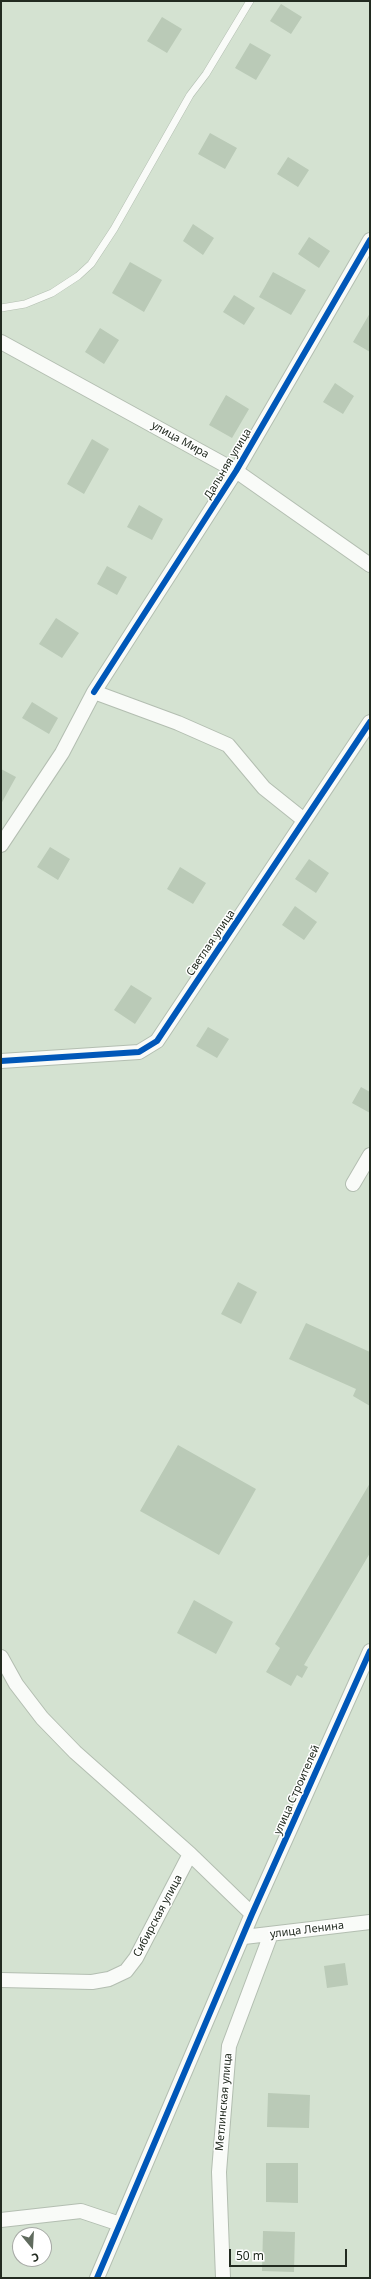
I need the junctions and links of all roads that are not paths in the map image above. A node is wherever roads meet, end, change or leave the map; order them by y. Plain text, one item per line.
1 (250, 1) edge
2 (370, 240) edge
3 (1, 308) edge
4 (1, 342) edge
5 (236, 471) junction
6 (370, 565) edge
7 (94, 692) junction
8 (370, 722) edge
9 (304, 820) junction
10 (1, 845) edge
11 (1, 1061) edge
12 (370, 1155) edge
13 (353, 1184) dead end
14 (370, 1651) edge
15 (1, 1657) edge
16 (190, 1854) junction
17 (252, 1914) junction
18 (370, 1922) edge
19 (271, 1934) junction
20 (244, 1937) junction
21 (1, 1980) edge
22 (1, 2220) edge
23 (120, 2224) junction
24 (97, 2278) edge
25 (223, 2278) edge

1 - 3 lane
2 - 5 street, Дальняя улица
4 - 5 street, улица Мира
5 - 6 street, улица Мира
5 - 7 street, Дальняя улица
7 - 9 street
7 - 10 street, Дальняя улица
8 - 9 street, Светлая улица
9 - 11 street, Светлая улица
12 - 13 street
14 - 17 street, улица Строителей
15 - 16 street
16 - 17 street
16 - 21 street, Сибирская улица
17 - 20 street, улица Строителей
18 - 19 street, улица Ленина
19 - 20 street, улица Ленина
19 - 25 street, Метлинская улица
20 - 23 street, улица Строителей
22 - 23 street
23 - 24 street, улица Строителей

